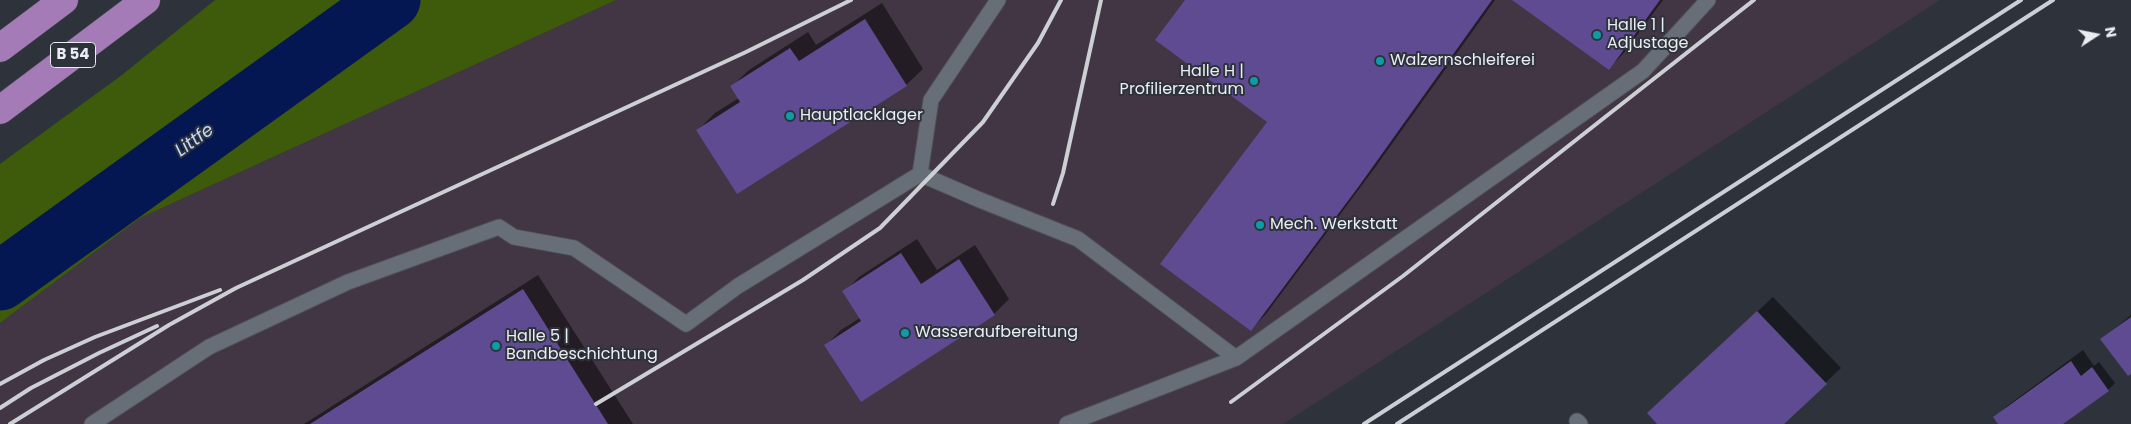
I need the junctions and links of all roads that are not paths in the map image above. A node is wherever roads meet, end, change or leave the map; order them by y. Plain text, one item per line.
1 (64, 0) edge
2 (146, 0) edge
3 (998, 0) edge
4 (1708, 0) edge
5 (0, 48) edge
6 (0, 110) edge
7 (920, 174) junction
8 (1236, 358) junction
9 (92, 424) edge
10 (1067, 424) edge

1 - 5 highway
2 - 6 highway, B 54
3 - 7 lane
4 - 8 lane
7 - 8 lane
7 - 9 lane
8 - 10 lane

